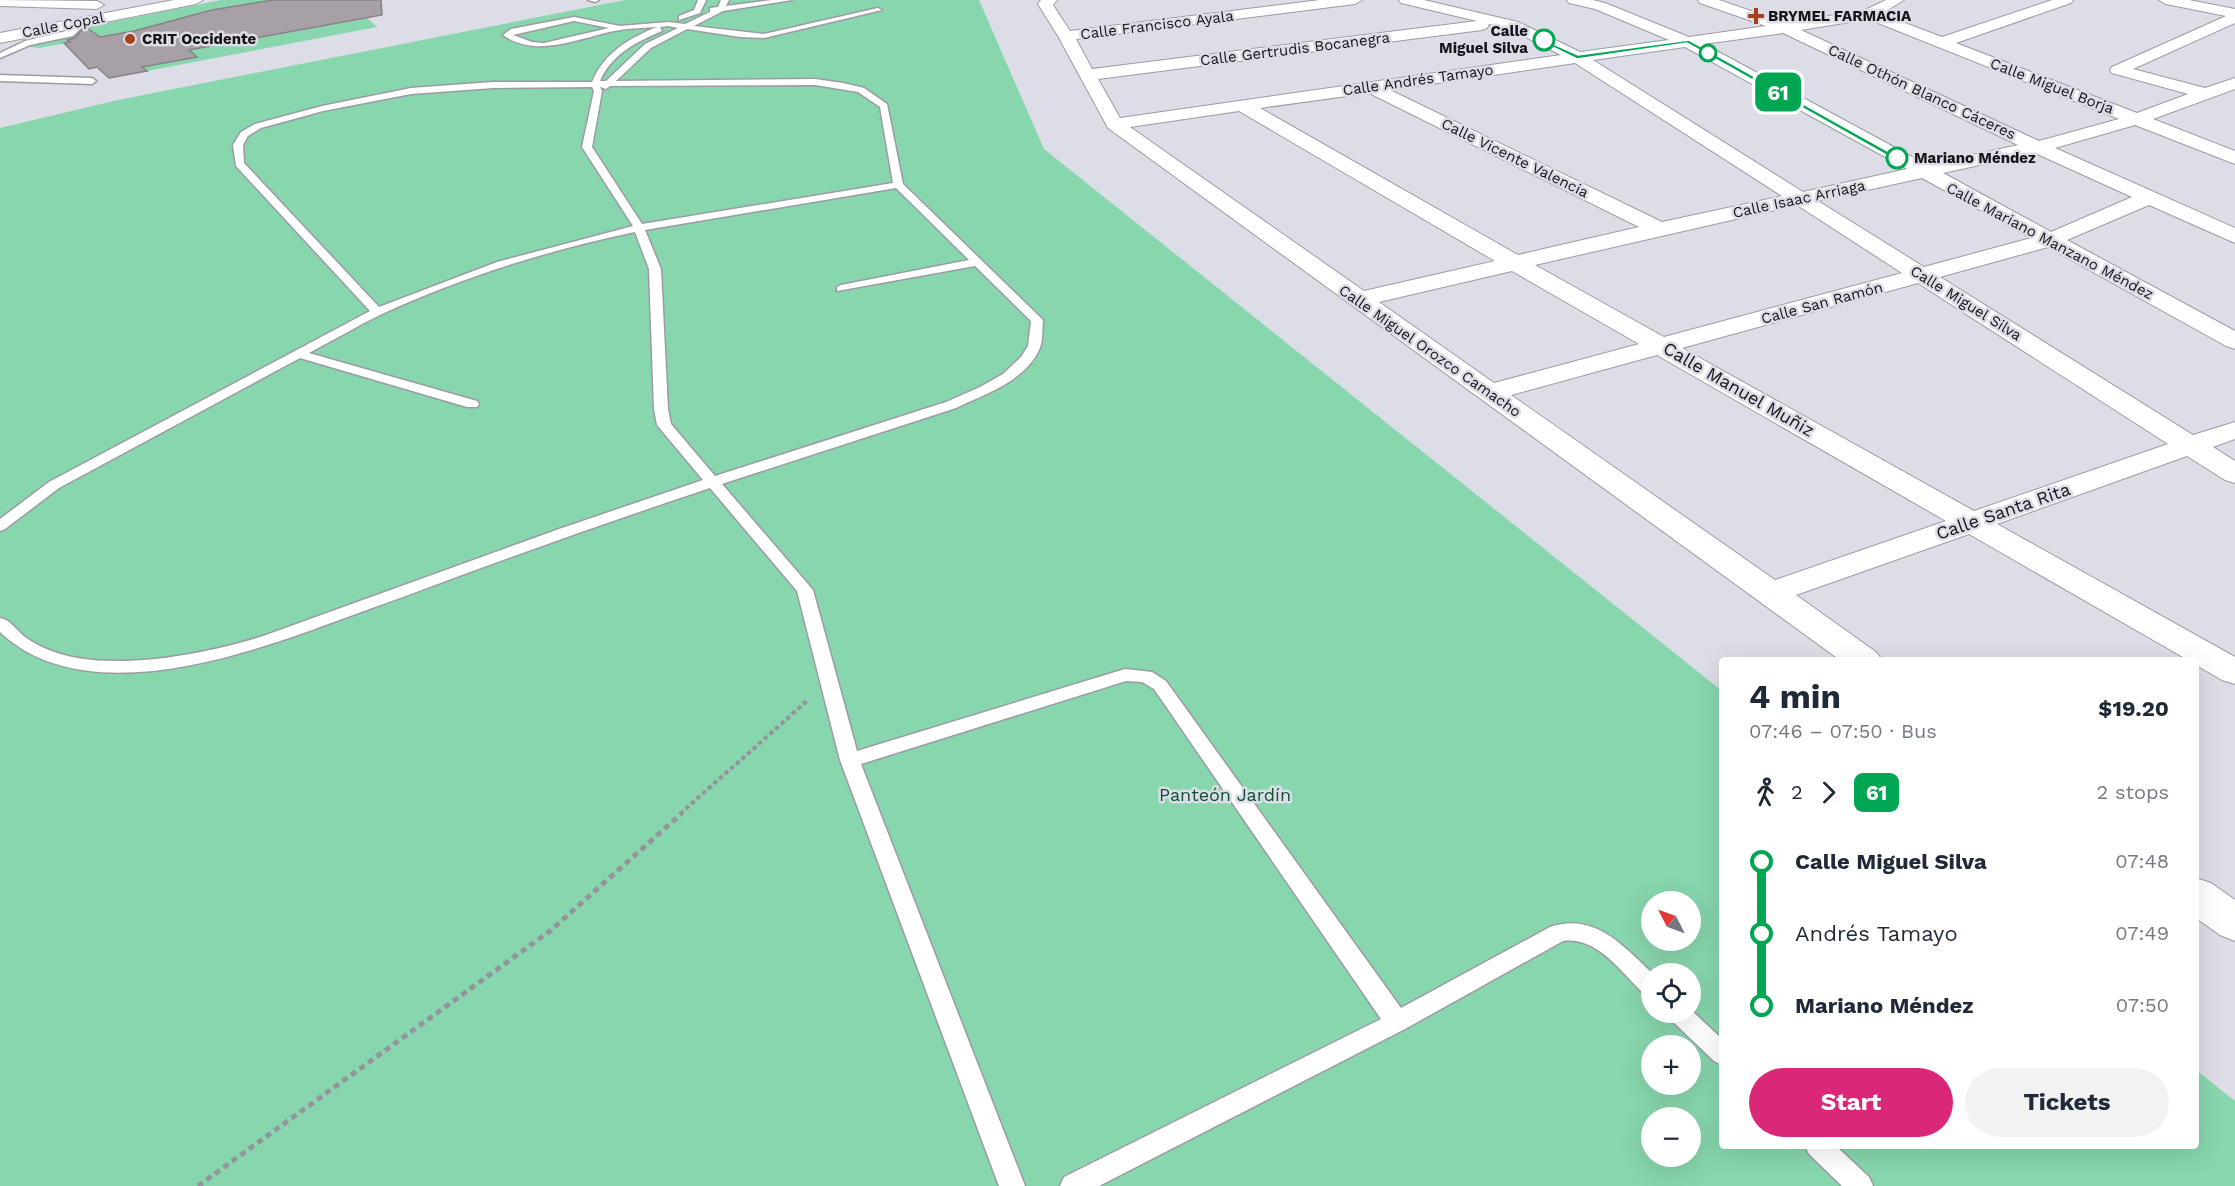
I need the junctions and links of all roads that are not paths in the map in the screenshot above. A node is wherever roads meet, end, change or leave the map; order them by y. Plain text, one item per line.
1 (196, 0) edge
2 (702, 0) edge
3 (725, 0) edge
4 (788, 0) edge
5 (1049, 0) edge
6 (1355, 0) edge
7 (1406, 0) edge
8 (1574, 0) edge
9 (1705, 0) edge
10 (1897, 0) edge
11 (2066, 0) edge
12 (2166, 0) edge
13 (0, 2) edge
14 (1838, 5) dead end
15 (156, 8) junction
16 (721, 9) junction
17 (878, 10) dead end
18 (698, 11) junction
19 (1871, 13) junction
20 (2235, 15) edge
21 (1503, 22) junction
22 (668, 24) junction
23 (61, 25) junction
24 (683, 27) junction
25 (0, 28) edge
26 (620, 28) junction
27 (1785, 28) junction
28 (42, 29) junction
29 (1066, 36) junction
30 (0, 38) edge
31 (1688, 42) junction
32 (1941, 43) junction
33 (0, 56) edge
34 (1577, 57) junction
35 (1088, 75) junction
36 (0, 78) edge
37 (92, 81) dead end
38 (2235, 83) edge
39 (602, 86) junction
40 (1371, 87) junction
41 (2210, 98) junction
42 (1243, 105) junction
43 (2137, 119) junction
44 (1114, 124) junction
45 (2037, 147) junction
46 (2235, 158) edge
47 (1923, 172) junction
48 (898, 184) junction
49 (2150, 197) junction
50 (1802, 198) junction
51 (639, 228) junction
52 (1659, 229) junction
53 (2235, 236) edge
54 (2050, 240) junction
55 (977, 262) junction
56 (1514, 264) junction
57 (1922, 276) junction
58 (841, 289) dead end
59 (1358, 300) junction
60 (377, 312) junction
61 (2235, 341) edge
62 (1663, 346) junction
63 (298, 354) junction
64 (1488, 393) junction
65 (472, 404) dead end
66 (2235, 430) edge
67 (2190, 446) junction
68 (2235, 474) edge
69 (711, 482) junction
70 (1972, 522) junction
71 (0, 526) edge
72 (1770, 593) junction
73 (0, 623) edge
74 (1860, 657) edge
75 (2235, 672) edge
76 (850, 760) junction
77 (2199, 897) edge
78 (2235, 923) edge
79 (1641, 977) edge
80 (1397, 1022) junction
81 (1690, 1023) edge
82 (1719, 1051) edge
83 (1821, 1149) edge
84 (1012, 1186) edge
85 (1073, 1186) edge
86 (1860, 1186) edge

1 - 15 street, Calle Copal
2 - 18 lane
3 - 16 lane
4 - 16 lane
5 - 29 street, Calle Miguel Orozco Camacho
6 - 29 street, Calle Francisco Ayala
7 - 21 street, Calle Miguel Silva
8 - 31 street, Calle Mariano Manzano Méndez
9 - 27 street, Calle Othón Blanco Cáceres
10 - 19 street, Calle Andrés Tamayo
11 - 32 street
12 - 20 street
13 - 15 street
14 - 19 street, Calle Miguel Borja
15 - 23 street, Calle Copal
16 - 18 lane
16 - 24 lane
17 - 24 lane
18 - 22 lane
19 - 27 street, Calle Andrés Tamayo
19 - 32 street, Calle Miguel Borja
20 - 41 street
21 - 34 street, Calle Miguel Silva
21 - 35 street, Calle Gertrudis Bocanegra
22 - 24 lane
22 - 26 lane
22 - 39 lane
23 - 28 street, Calle Copal
23 - 33 lane
24 - 39 lane
25 - 28 street
26 - 26 lane
27 - 31 street, Calle Andrés Tamayo
27 - 45 street, Calle Othón Blanco Cáceres
28 - 30 street, Calle Copal
29 - 35 street, Calle Miguel Orozco Camacho
31 - 34 street, Calle Andrés Tamayo
31 - 47 street, Calle Mariano Manzano Méndez
32 - 43 street, Calle Miguel Borja
34 - 40 street, Calle Andrés Tamayo
34 - 50 street, Calle Miguel Silva
35 - 44 street, Calle Miguel Orozco Camacho
36 - 37 lane
38 - 41 street, Calle Isaac Arriaga
39 - 48 lane
39 - 51 lane
39 - 60 lane
40 - 42 street, Calle Andrés Tamayo
40 - 52 street, Calle Vicente Valencia
41 - 43 street, Calle Isaac Arriaga
42 - 44 street, Calle Andrés Tamayo
42 - 56 street, Calle Manuel Muñiz
43 - 45 street, Calle Isaac Arriaga
43 - 46 street, Calle Miguel Borja
44 - 59 street, Calle Miguel Orozco Camacho
45 - 47 street, Calle Isaac Arriaga
45 - 49 street, Calle Othón Blanco Cáceres
47 - 50 street, Calle Isaac Arriaga
47 - 54 street, Calle Mariano Manzano Méndez
48 - 51 lane
48 - 55 lane
49 - 53 street, Calle Othón Blanco Cáceres
49 - 54 street, Calle San Ramón
50 - 52 street, Calle Isaac Arriaga
50 - 57 street, Calle Miguel Silva
51 - 60 lane
51 - 69 lane
52 - 56 street, Calle Isaac Arriaga
54 - 57 street, Calle San Ramón
54 - 61 street, Calle Mariano Manzano Méndez
55 - 58 lane
55 - 69 lane
56 - 59 street, Calle Isaac Arriaga
56 - 62 street, Calle Manuel Muñiz
57 - 62 street, Calle San Ramón
57 - 67 street, Calle Miguel Silva
59 - 64 street, Calle Miguel Orozco Camacho
60 - 63 lane
62 - 64 street, Calle San Ramón
62 - 70 street, Calle Manuel Muñiz
63 - 65 lane
63 - 71 lane
64 - 72 street, Calle Miguel Orozco Camacho
66 - 67 street, Calle Santa Rita
67 - 68 street, Calle Miguel Silva
67 - 70 street, Calle Santa Rita
69 - 73 lane
69 - 76 lane
70 - 72 street, Calle Santa Rita
70 - 75 street, Calle Manuel Muñiz
72 - 74 street, Calle Miguel Orozco Camacho
76 - 80 lane
76 - 84 lane
77 - 78 street
79 - 80 lane
80 - 85 lane
81 - 82 lane
83 - 86 lane

